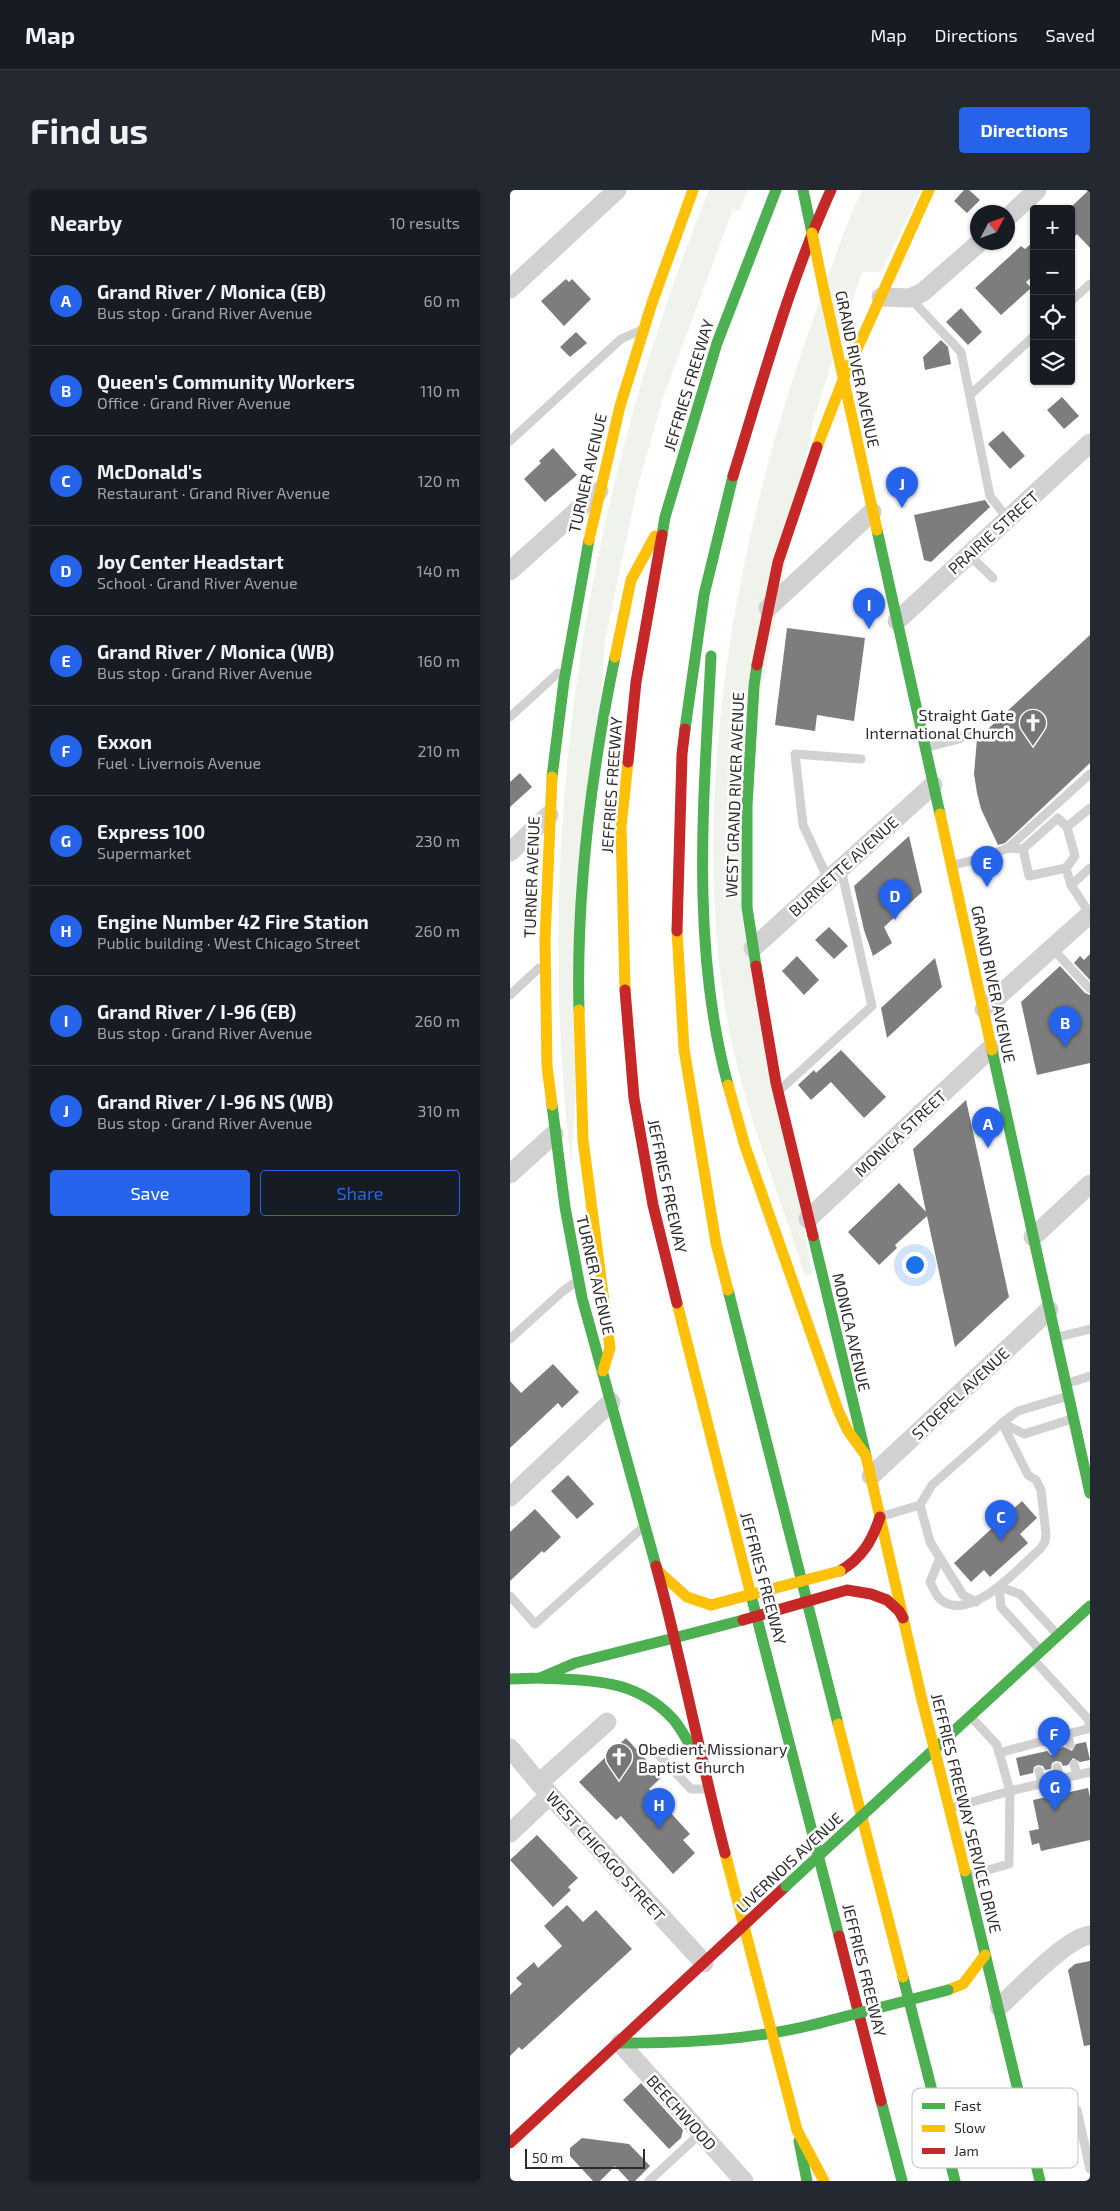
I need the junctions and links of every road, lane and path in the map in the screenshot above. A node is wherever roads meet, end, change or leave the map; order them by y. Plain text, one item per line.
1 (617, 190) edge
2 (694, 190) edge
3 (776, 190) edge
4 (803, 190) edge
5 (831, 190) edge
6 (930, 190) edge
7 (1037, 190) edge
8 (1015, 210) edge
9 (971, 250) edge
10 (1090, 284) edge
11 (510, 289) edge
12 (882, 297) junction
13 (1075, 297) edge
14 (910, 298) junction
15 (643, 329) junction
16 (1030, 340) edge
17 (843, 380) junction
18 (970, 395) junction
19 (510, 440) edge
20 (1090, 443) edge
21 (599, 491) junction
22 (872, 512) junction
23 (665, 517) junction
24 (1008, 519) junction
25 (969, 555) junction
26 (510, 571) edge
27 (993, 578) dead end
28 (704, 595) junction
29 (768, 608) junction
30 (896, 620) junction
31 (567, 665) junction
32 (510, 717) edge
33 (970, 730) dead end
34 (925, 748) junction
35 (861, 759) dead end
36 (1090, 774) edge
37 (933, 785) junction
38 (1090, 808) edge
39 (549, 815) junction
40 (1068, 827) junction
41 (1008, 848) junction
42 (1023, 849) junction
43 (510, 852) edge
44 (951, 865) junction
45 (1066, 868) junction
46 (1090, 868) edge
47 (835, 874) junction
48 (1071, 885) junction
49 (1090, 914) edge
50 (753, 948) junction
51 (1052, 948) junction
52 (545, 962) junction
53 (1090, 990) edge
54 (510, 995) edge
55 (984, 1009) junction
56 (991, 1048) junction
57 (778, 1092) junction
58 (554, 1134) junction
59 (510, 1174) edge
60 (1090, 1184) edge
61 (808, 1219) junction
62 (1033, 1237) junction
63 (579, 1281) junction
64 (1050, 1310) junction
65 (1090, 1329) edge
66 (1056, 1338) junction
67 (510, 1339) edge
68 (602, 1371) junction
69 (1090, 1376) edge
70 (1066, 1384) junction
71 (1069, 1396) junction
72 (611, 1402) junction
73 (1074, 1418) junction
74 (1002, 1423) junction
75 (864, 1453) junction
76 (1088, 1469) edge
77 (871, 1476) junction
78 (1090, 1493) edge
79 (510, 1497) edge
80 (920, 1505) junction
81 (880, 1517) junction
82 (645, 1525) junction
83 (940, 1558) junction
84 (657, 1570) junction
85 (999, 1587) junction
86 (510, 1596) edge
87 (976, 1602) junction
88 (1090, 1606) edge
89 (903, 1618) junction
90 (1058, 1635) junction
91 (674, 1638) junction
92 (1037, 1654) junction
93 (540, 1678) junction
94 (510, 1679) edge
95 (970, 1716) junction
96 (1089, 1718) edge
97 (607, 1722) dead end
98 (1068, 1734) junction
99 (1051, 1739) junction
100 (1070, 1745) dead end
101 (510, 1748) edge
102 (1053, 1749) dead end
103 (654, 1750) dead end
104 (934, 1750) junction
105 (999, 1753) junction
106 (701, 1763) junction
107 (1074, 1764) dead end
108 (1057, 1767) dead end
109 (1039, 1771) dead end
110 (1090, 1772) edge
111 (1077, 1775) junction
112 (1060, 1779) junction
113 (1042, 1783) junction
114 (545, 1789) junction
115 (708, 1789) junction
116 (1010, 1791) junction
117 (949, 1808) junction
118 (510, 1833) edge
119 (966, 1876) junction
120 (744, 1925) junction
121 (1090, 1935) edge
122 (985, 1954) junction
123 (704, 1963) junction
124 (999, 2007) junction
125 (773, 2035) junction
126 (620, 2043) junction
127 (931, 2088) edge
128 (1018, 2088) edge
129 (1078, 2115) edge
130 (797, 2130) junction
131 (701, 2133) junction
132 (510, 2143) edge
133 (952, 2168) edge
134 (1037, 2168) edge
135 (1090, 2169) edge
136 (649, 2181) edge
137 (744, 2181) edge
138 (807, 2181) edge
139 (824, 2181) edge
140 (902, 2181) edge
141 (955, 2181) edge
142 (1040, 2181) edge

1 - 11 street
2 - 15 main road, TURNER AVENUE
3 - 23 main road, JEFFRIES FREEWAY
4 - 17 main road, GRAND RIVER AVENUE, bridge
5 - 28 main road
6 - 12 main road, WEST GRAND RIVER AVENUE
7 - 8 street
9 - 14 street
10 - 13 lane
12 - 14 street
12 - 17 main road, WEST GRAND RIVER AVENUE
14 - 18 lane
15 - 19 lane
15 - 21 main road, TURNER AVENUE
16 - 18 lane
17 - 22 main road, GRAND RIVER AVENUE
17 - 29 main road, WEST GRAND RIVER AVENUE
18 - 24 lane
20 - 24 street, PRAIRIE STREET
21 - 26 street
21 - 31 main road, TURNER AVENUE
22 - 29 street
22 - 30 main road, GRAND RIVER AVENUE
23 - 68 main road
23 - 140 main road, JEFFRIES FREEWAY
24 - 25 street, PRAIRIE STREET
25 - 27 lane
25 - 30 street, PRAIRIE STREET
28 - 75 main road
28 - 127 main road
29 - 50 main road, WEST GRAND RIVER AVENUE
30 - 34 main road, GRAND RIVER AVENUE
31 - 32 lane
31 - 39 main road, TURNER AVENUE
33 - 34 lane
34 - 37 main road, GRAND RIVER AVENUE
35 - 47 lane
36 - 41 lane
37 - 44 main road, GRAND RIVER AVENUE
37 - 47 street, BURNETTE AVENUE
38 - 40 lane
39 - 43 street
39 - 52 main road, TURNER AVENUE
40 - 42 lane
40 - 45 lane
41 - 42 lane
41 - 44 lane
42 - 45 lane
44 - 55 main road, GRAND RIVER AVENUE
45 - 48 lane
46 - 48 lane
47 - 50 street, BURNETTE AVENUE
47 - 57 lane
48 - 49 lane
49 - 51 street
50 - 57 main road, WEST GRAND RIVER AVENUE
51 - 53 lane
51 - 55 street
52 - 54 lane
52 - 58 main road, TURNER AVENUE
55 - 56 main road, GRAND RIVER AVENUE
56 - 61 street, MONICA STREET
56 - 62 main road, GRAND RIVER AVENUE
57 - 61 main road, WEST GRAND RIVER AVENUE
58 - 59 street
58 - 63 main road, TURNER AVENUE
60 - 62 street
61 - 75 main road, MONICA AVENUE
62 - 64 main road, GRAND RIVER AVENUE
63 - 67 lane
63 - 68 main road, TURNER AVENUE
64 - 66 main road, GRAND RIVER AVENUE
64 - 77 street, STOEPEL AVENUE
65 - 66 lane
66 - 70 main road, GRAND RIVER AVENUE
68 - 72 main road, TURNER AVENUE
69 - 70 lane
70 - 71 main road, GRAND RIVER AVENUE
71 - 73 main road, GRAND RIVER AVENUE
71 - 74 lane
72 - 79 street
72 - 82 main road, TURNER AVENUE
73 - 74 lane
73 - 76 main road, GRAND RIVER AVENUE
74 - 80 lane
74 - 85 lane
75 - 77 main road, JEFFRIES FREEWAY SERVICE DRIVE
76 - 78 main road, GRAND RIVER AVENUE
77 - 81 main road, JEFFRIES FREEWAY SERVICE DRIVE
80 - 81 lane
80 - 83 lane
81 - 84 main road, bridge
81 - 89 main road, JEFFRIES FREEWAY SERVICE DRIVE
82 - 84 main road, TURNER AVENUE
82 - 86 lane
83 - 87 lane
83 - 87 lane
84 - 91 main road
85 - 87 lane
85 - 90 lane
85 - 92 lane
88 - 90 main road, LIVERNOIS AVENUE
89 - 91 main road, bridge
89 - 104 main road, JEFFRIES FREEWAY SERVICE DRIVE
90 - 92 main road, LIVERNOIS AVENUE
91 - 93 main road
91 - 106 main road
92 - 95 main road, LIVERNOIS AVENUE
92 - 96 lane
93 - 94 main road
93 - 106 main road
95 - 104 main road, LIVERNOIS AVENUE
95 - 105 lane
96 - 98 lane
97 - 114 street
98 - 99 lane
98 - 100 lane
99 - 102 lane
99 - 105 lane
101 - 114 street, WEST CHICAGO STREET
103 - 115 lane
104 - 117 main road, JEFFRIES FREEWAY SERVICE DRIVE
104 - 120 main road, LIVERNOIS AVENUE, bridge
105 - 116 lane
106 - 115 main road
107 - 111 lane
108 - 112 lane
109 - 113 lane
110 - 111 lane
111 - 112 lane
112 - 113 lane
113 - 116 lane
114 - 118 street
114 - 123 street, WEST CHICAGO STREET
115 - 120 main road
116 - 117 lane
116 - 119 lane
117 - 119 main road, JEFFRIES FREEWAY SERVICE DRIVE
119 - 122 main road, JEFFRIES FREEWAY SERVICE DRIVE
120 - 123 main road, LIVERNOIS AVENUE
120 - 125 main road
121 - 124 street
122 - 124 main road, JEFFRIES FREEWAY SERVICE DRIVE
122 - 125 main road, bridge
123 - 126 main road, LIVERNOIS AVENUE
124 - 128 main road, JEFFRIES FREEWAY SERVICE DRIVE
125 - 126 main road
125 - 130 main road
126 - 131 street, BEECHWOOD
126 - 132 main road, LIVERNOIS AVENUE
129 - 135 lane
130 - 138 main road
130 - 139 main road
131 - 136 lane
131 - 137 street, BEECHWOOD
133 - 141 main road
134 - 142 main road, JEFFRIES FREEWAY SERVICE DRIVE

